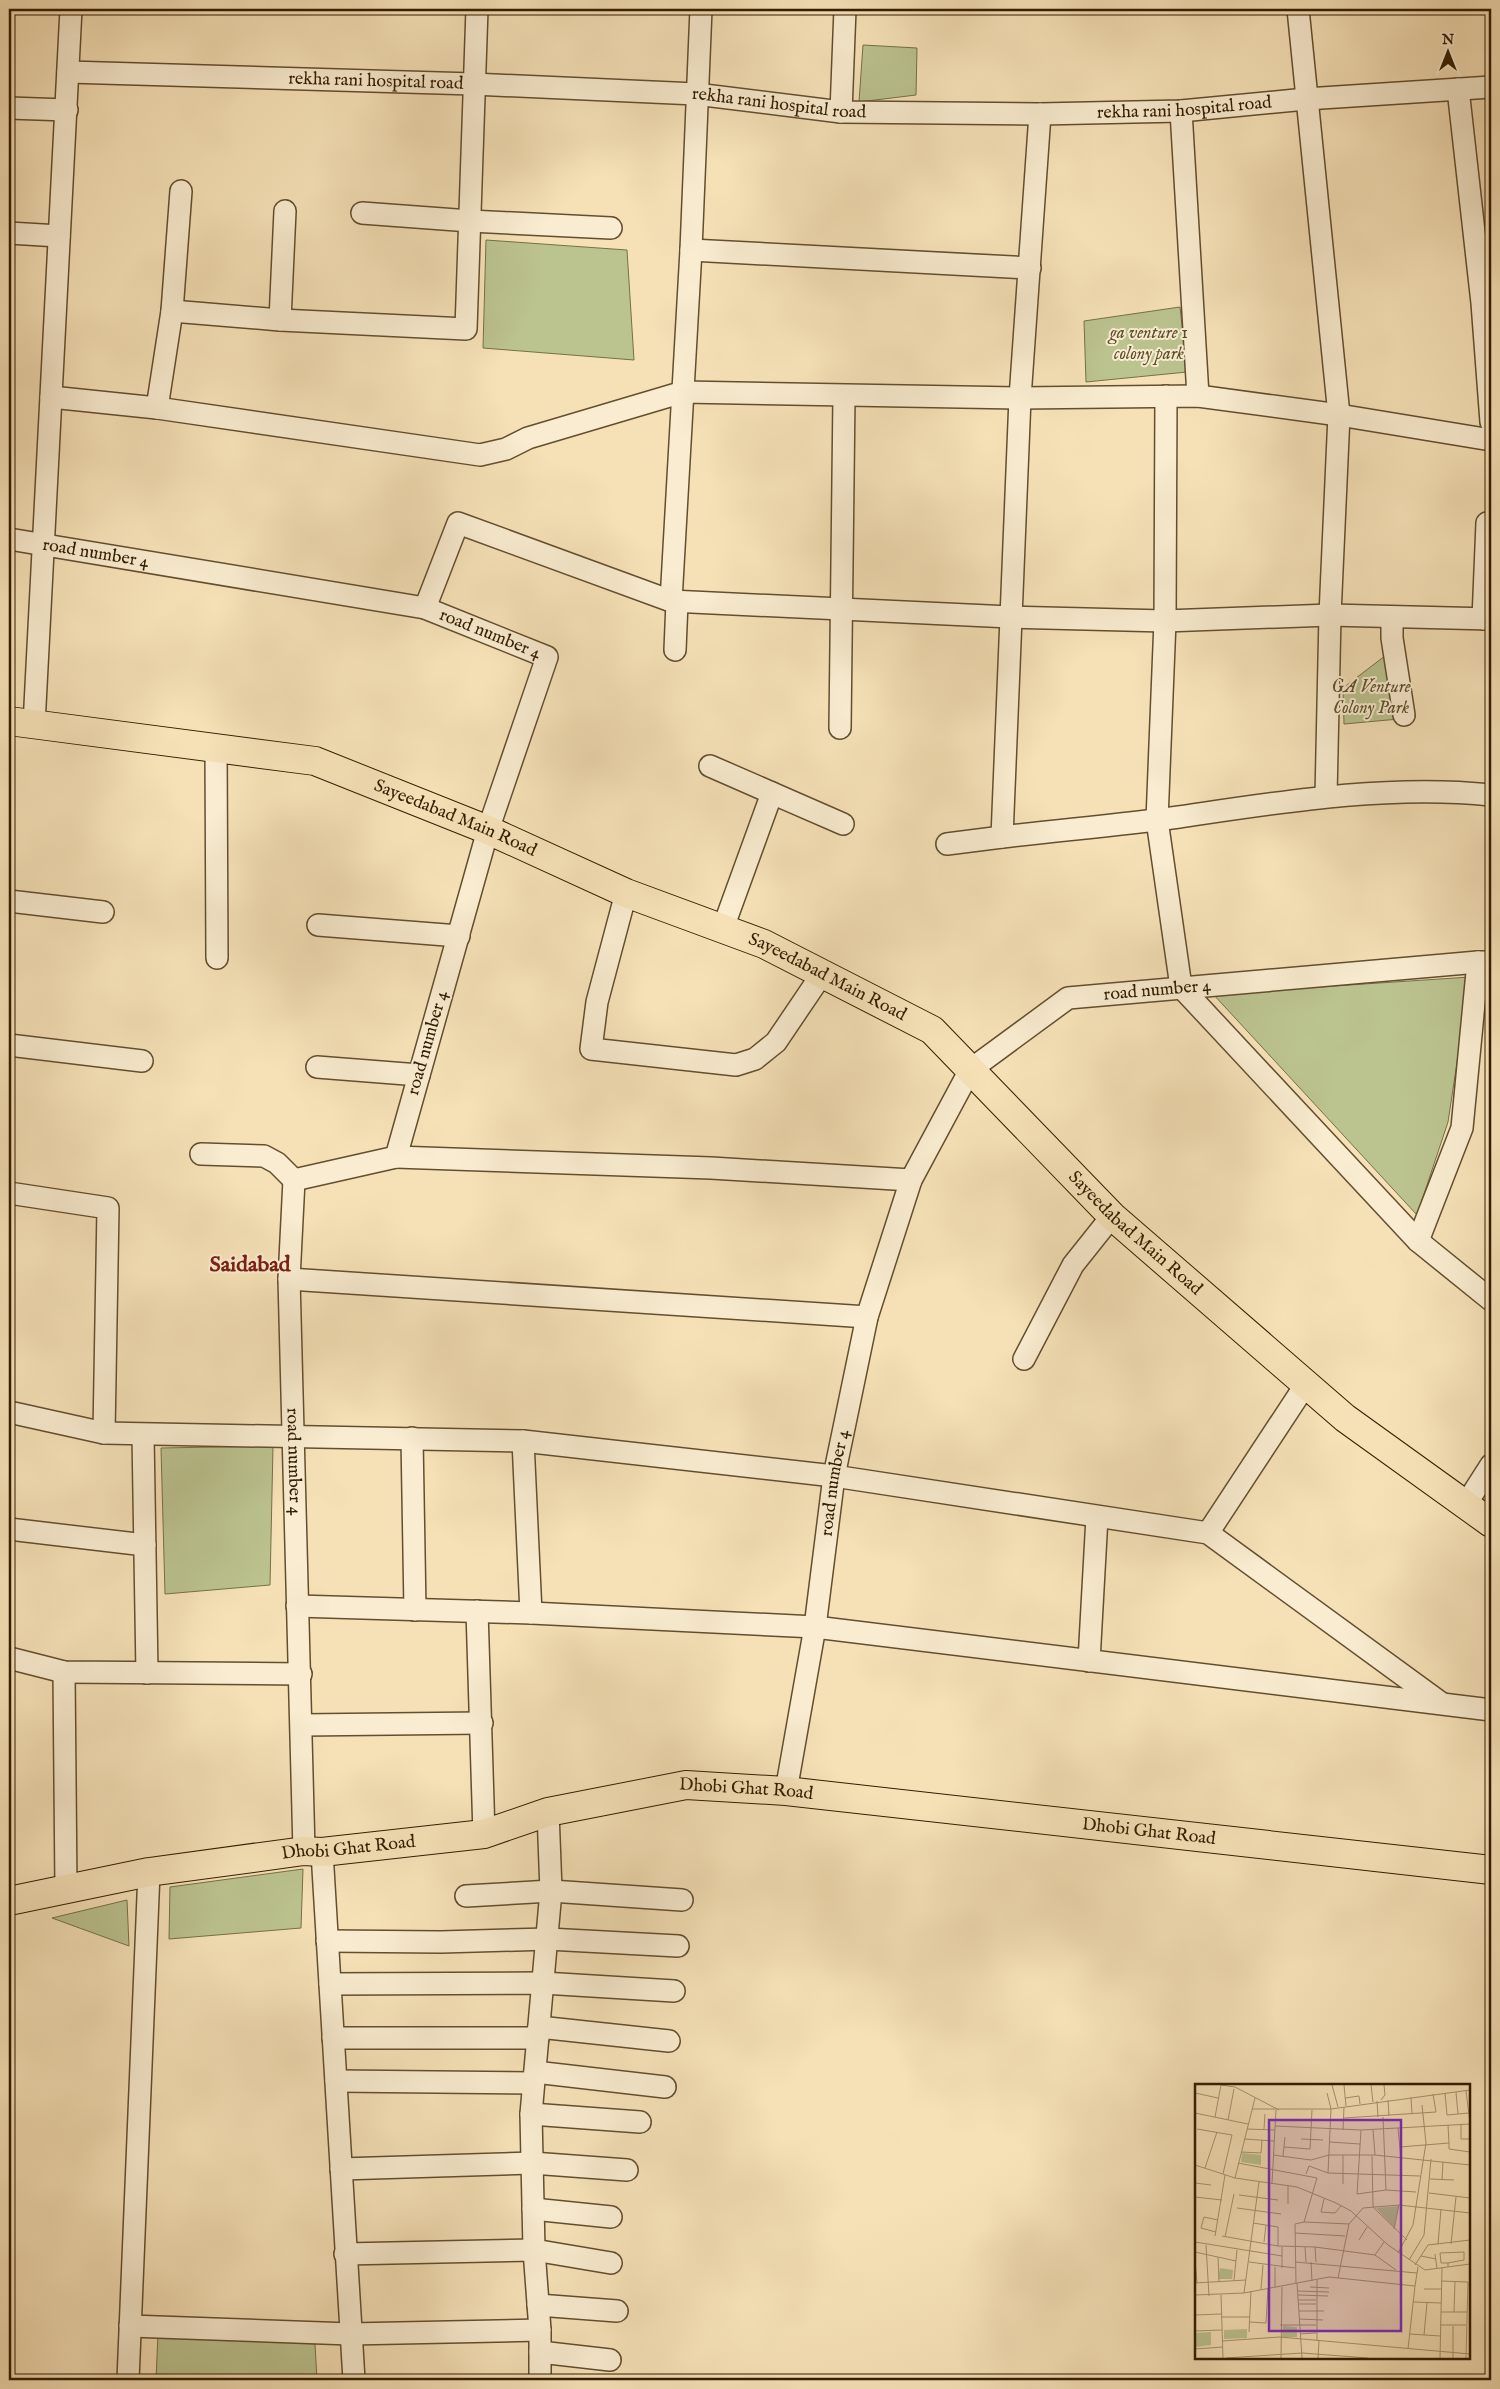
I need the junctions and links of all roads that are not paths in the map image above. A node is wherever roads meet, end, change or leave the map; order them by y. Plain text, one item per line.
1 (71, 9) edge
2 (477, 9) edge
3 (701, 9) edge
4 (846, 9) edge
5 (1298, 9) edge
6 (68, 72) junction
7 (473, 84) junction
8 (1491, 87) edge
9 (1458, 89) junction
10 (696, 94) junction
11 (1306, 99) junction
12 (9, 108) edge
13 (67, 110) junction
14 (1181, 111) junction
15 (841, 112) junction
16 (1040, 114) junction
17 (181, 191) dead end
18 (285, 211) dead end
19 (362, 213) dead end
20 (470, 221) junction
21 (611, 228) dead end
22 (9, 233) edge
23 (59, 236) junction
24 (691, 250) junction
25 (1030, 268) junction
26 (1486, 302) edge
27 (172, 312) junction
28 (280, 320) junction
29 (683, 392) junction
30 (844, 396) junction
31 (1166, 396) junction
32 (1198, 396) junction
33 (50, 397) junction
34 (1020, 398) junction
35 (157, 408) junction
36 (1339, 415) junction
37 (1491, 422) edge
38 (1491, 440) edge
39 (1487, 523) dead end
40 (9, 539) edge
41 (42, 543) junction
42 (674, 601) junction
43 (425, 608) junction
44 (841, 608) junction
45 (1330, 615) junction
46 (1010, 617) junction
47 (1392, 617) junction
48 (1487, 619) edge
49 (1165, 621) junction
50 (675, 650) dead end
51 (1404, 716) dead end
52 (21, 723) edge
53 (840, 728) dead end
54 (216, 748) junction
55 (710, 766) dead end
56 (772, 793) junction
57 (1491, 794) edge
58 (1326, 796) junction
59 (1157, 820) junction
60 (843, 824) dead end
61 (488, 830) junction
62 (1002, 836) junction
63 (947, 844) dead end
64 (626, 894) junction
65 (9, 900) edge
66 (103, 912) dead end
67 (318, 925) dead end
68 (723, 928) junction
69 (459, 936) junction
70 (217, 958) dead end
71 (1485, 962) edge
72 (822, 974) junction
73 (1181, 987) junction
74 (9, 1045) edge
75 (142, 1061) dead end
76 (316, 1067) dead end
77 (970, 1070) junction
78 (419, 1075) junction
79 (201, 1154) dead end
80 (396, 1157) junction
81 (294, 1180) junction
82 (911, 1180) junction
83 (9, 1193) edge
84 (1112, 1216) junction
85 (1418, 1241) junction
86 (289, 1279) junction
87 (1491, 1300) edge
88 (867, 1317) junction
89 (1024, 1359) dead end
90 (1306, 1384) junction
91 (9, 1412) edge
92 (104, 1433) junction
93 (143, 1435) junction
94 (293, 1438) junction
95 (412, 1438) junction
96 (523, 1441) junction
97 (1491, 1465) edge
98 (834, 1476) junction
99 (1466, 1504) junction
100 (1097, 1517) junction
101 (1491, 1523) edge
102 (9, 1529) edge
103 (1208, 1533) junction
104 (145, 1545) junction
105 (297, 1606) junction
106 (415, 1610) junction
107 (477, 1611) junction
108 (531, 1613) junction
109 (815, 1627) junction
110 (9, 1658) edge
111 (1090, 1661) junction
112 (64, 1672) junction
113 (147, 1673) junction
114 (301, 1674) junction
115 (1441, 1703) junction
116 (1491, 1710) edge
117 (482, 1723) junction
118 (302, 1724) junction
119 (786, 1791) junction
120 (548, 1812) junction
121 (484, 1834) junction
122 (313, 1852) junction
123 (1491, 1870) edge
124 (149, 1872) junction
125 (66, 1890) junction
126 (552, 1891) junction
127 (466, 1896) dead end
128 (682, 1900) dead end
129 (9, 1901) edge
130 (548, 1939) junction
131 (327, 1940) junction
132 (678, 1946) dead end
133 (543, 1983) junction
134 (330, 1984) junction
135 (674, 1991) dead end
136 (539, 2032) junction
137 (333, 2038) junction
138 (669, 2041) dead end
139 (534, 2078) junction
140 (336, 2081) junction
141 (665, 2088) dead end
142 (531, 2114) junction
143 (640, 2122) dead end
144 (532, 2163) junction
145 (341, 2169) junction
146 (627, 2170) dead end
147 (533, 2209) junction
148 (611, 2217) dead end
149 (534, 2250) junction
150 (345, 2254) junction
151 (611, 2263) dead end
152 (538, 2305) junction
153 (617, 2311) dead end
154 (130, 2326) junction
155 (540, 2330) junction
156 (350, 2334) junction
157 (540, 2352) junction
158 (610, 2360) dead end
159 (128, 2380) edge
160 (354, 2380) edge
161 (540, 2380) edge

1 - 6 street
2 - 7 street
3 - 10 street
4 - 15 street
5 - 11 street
6 - 7 street, rekha rani hospital road
6 - 13 street
7 - 10 street, rekha rani hospital road
7 - 20 street
8 - 9 street, rekha rani hospital road
9 - 11 street, rekha rani hospital road
9 - 26 street
10 - 15 street, rekha rani hospital road
10 - 24 street
11 - 14 street, rekha rani hospital road
11 - 36 street
12 - 13 street
13 - 23 street
14 - 16 street, rekha rani hospital road
14 - 32 street
15 - 16 street, rekha rani hospital road
16 - 25 street
17 - 27 street
18 - 28 street
19 - 20 street
20 - 21 street
20 - 28 street
22 - 23 street
23 - 33 street
24 - 25 street
24 - 29 street
25 - 34 street
26 - 37 street
27 - 28 street
27 - 35 street
29 - 30 street
29 - 35 street
29 - 42 street
30 - 34 street
30 - 44 street
31 - 32 street
31 - 34 street
31 - 49 street
32 - 36 street
33 - 35 street
33 - 41 street
34 - 46 street
36 - 38 street
36 - 45 street
39 - 48 street
40 - 41 street, road number 4
41 - 43 street, road number 4
41 - 52 street
42 - 43 street
42 - 44 street
42 - 50 street
43 - 61 street, road number 4
44 - 46 street
44 - 53 street
45 - 47 street
45 - 49 street
45 - 58 street
46 - 49 street
46 - 62 street
47 - 48 street
47 - 51 street
49 - 59 street
52 - 54 main road, Sayeedabad Main Road
54 - 61 main road, Sayeedabad Main Road
54 - 70 street
55 - 56 street
56 - 60 street
56 - 68 street
57 - 58 street
58 - 59 street
59 - 62 street
59 - 73 street
61 - 64 main road, Sayeedabad Main Road
61 - 69 street, road number 4
62 - 63 street
64 - 68 main road, Sayeedabad Main Road
64 - 72 street
65 - 66 street
67 - 69 street
68 - 72 main road, Sayeedabad Main Road
69 - 78 street, road number 4
71 - 73 street, road number 4
71 - 85 street
72 - 77 main road, Sayeedabad Main Road
73 - 77 street, road number 4
73 - 85 street
74 - 75 street
76 - 78 street
77 - 82 street, road number 4
77 - 84 main road, Sayeedabad Main Road
78 - 80 street, road number 4
79 - 81 street
80 - 81 street
80 - 82 street
81 - 86 street, road number 4
82 - 88 street, road number 4
83 - 92 street
84 - 89 street
84 - 90 main road, Sayeedabad Main Road
85 - 87 street
86 - 88 street
86 - 94 street, road number 4
88 - 98 street, road number 4
90 - 99 main road, Sayeedabad Main Road
90 - 103 street
91 - 92 street
92 - 93 street
93 - 94 street
93 - 104 street
94 - 95 street
94 - 105 street, road number 4
95 - 96 street
95 - 106 street
96 - 98 street
96 - 108 street
97 - 99 street
98 - 100 street
98 - 109 street, road number 4
99 - 101 main road, Sayeedabad Main Road
100 - 103 street
100 - 111 street
102 - 104 street
103 - 115 street
104 - 113 street
105 - 106 street
105 - 114 street, road number 4
106 - 107 street
107 - 108 street
107 - 117 street
108 - 109 street
109 - 111 street
109 - 119 street, road number 4
110 - 112 street
111 - 115 street
112 - 113 street
112 - 125 street
113 - 114 street
114 - 118 street, road number 4
115 - 116 street
117 - 118 street
117 - 121 street
118 - 122 street, road number 4
119 - 120 main road, Dhobi Ghat Road
119 - 123 main road, Dhobi Ghat Road
120 - 121 main road, Dhobi Ghat Road
120 - 126 street
121 - 122 main road, Dhobi Ghat Road
122 - 124 main road, Dhobi Ghat Road
122 - 131 street, road number 4
124 - 125 main road, Dhobi Ghat Road
124 - 154 street
125 - 129 main road, Dhobi Ghat Road
126 - 127 street
126 - 128 street
126 - 130 street
130 - 131 street
130 - 132 street
130 - 133 street
131 - 134 street, road number 4
133 - 134 street
133 - 135 street
133 - 136 street
134 - 137 street, road number 4
136 - 137 street
136 - 138 street
136 - 139 street
137 - 140 street, road number 4
139 - 140 street
139 - 141 street
139 - 142 street
140 - 145 street, road number 4
142 - 143 street
142 - 144 street
144 - 145 street
144 - 146 street
144 - 147 street
145 - 150 street, road number 4
147 - 148 street
147 - 149 street
149 - 150 street
149 - 151 street
149 - 152 street
150 - 156 street, road number 4
152 - 153 street
152 - 155 street
154 - 156 street
154 - 159 street
155 - 156 street
155 - 157 street
156 - 160 street, road number 4
157 - 158 street
157 - 161 street

